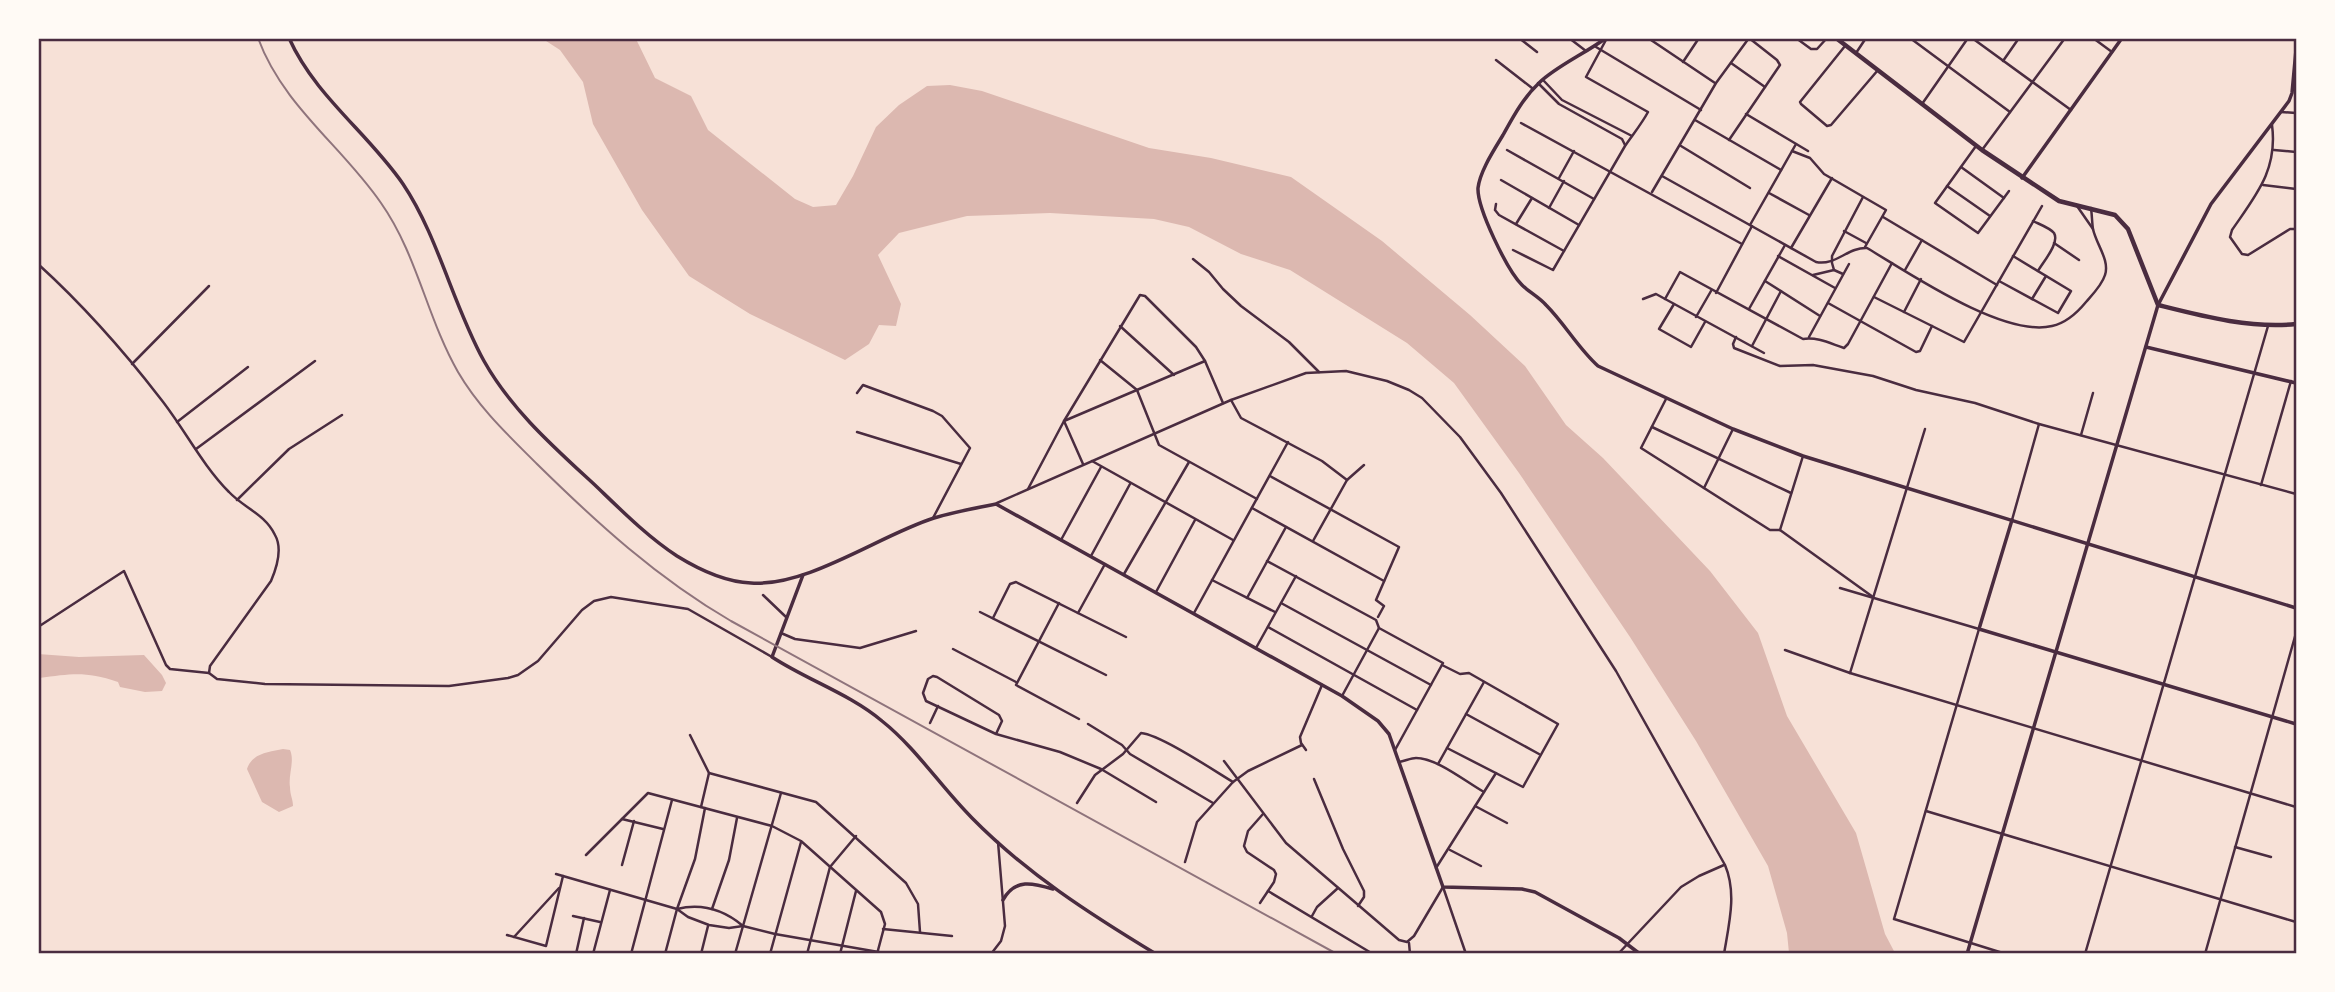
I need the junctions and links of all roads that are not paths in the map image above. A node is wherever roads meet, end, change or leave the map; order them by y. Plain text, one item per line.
1 (289, 38) edge
2 (1519, 38) edge
3 (1569, 38) edge
4 (1606, 38) edge
5 (1648, 38) edge
6 (1699, 38) edge
7 (1749, 38) edge
8 (1796, 38) edge
9 (1827, 38) edge
10 (1836, 38) edge
11 (1866, 38) edge
12 (1970, 38) edge
13 (2019, 38) edge
14 (2065, 38) edge
15 (2093, 38) edge
16 (2122, 38) edge
17 (1913, 39) edge
18 (1595, 46) junction
19 (1845, 46) junction
20 (2297, 50) edge
21 (1587, 51) junction
22 (1601, 51) junction
23 (1537, 52) dead end
24 (2112, 52) junction
25 (1855, 53) junction
26 (1496, 60) dead end
27 (2003, 61) junction
28 (1683, 62) junction
29 (1731, 63) junction
30 (1948, 67) junction
31 (1878, 70) junction
32 (1540, 81) junction
33 (2033, 82) junction
34 (1716, 83) junction
35 (1765, 86) junction
36 (1533, 89) junction
37 (1556, 94) junction
38 (1553, 99) junction
39 (1922, 104) junction
40 (1701, 110) junction
41 (2071, 110) junction
42 (2010, 112) junction
43 (2281, 112) junction
44 (2297, 113) edge
45 (1746, 114) junction
46 (1598, 117) junction
47 (1695, 120) junction
48 (1595, 122) junction
49 (1521, 123) dead end
50 (2272, 123) junction
51 (1626, 132) junction
52 (1632, 136) junction
53 (1622, 139) junction
54 (1729, 140) junction
55 (1797, 144) junction
56 (1625, 146) junction
57 (1680, 146) junction
58 (1976, 146) junction
59 (1507, 150) dead end
60 (1982, 150) junction
61 (2274, 150) junction
62 (1574, 151) junction
63 (1792, 151) junction
64 (1808, 151) dead end
65 (2297, 152) edge
66 (1961, 167) junction
67 (1782, 170) junction
68 (1611, 171) junction
69 (1662, 176) junction
70 (1559, 178) junction
71 (1832, 178) junction
72 (2022, 178) junction
73 (1501, 180) dead end
74 (1564, 181) junction
75 (2263, 185) junction
76 (1947, 187) junction
77 (1750, 188) dead end
78 (2297, 189) edge
79 (2010, 191) dead end
80 (1769, 193) junction
81 (1651, 194) junction
82 (1863, 197) junction
83 (1532, 198) junction
84 (2004, 198) junction
85 (1594, 199) junction
86 (1496, 204) dead end
87 (2042, 206) dead end
88 (2077, 206) junction
89 (1549, 208) junction
90 (2091, 208) junction
91 (1810, 216) junction
92 (1991, 216) junction
93 (1883, 217) junction
94 (2033, 221) junction
95 (1516, 225) junction
96 (1579, 225) junction
97 (1751, 226) junction
98 (2297, 229) edge
99 (2093, 230) junction
100 (1844, 232) junction
101 (1922, 240) junction
102 (2054, 243) junction
103 (1742, 244) junction
104 (1785, 245) junction
105 (1866, 246) junction
106 (1791, 248) junction
107 (1513, 250) dead end
108 (1564, 251) junction
109 (1778, 256) junction
110 (2013, 256) junction
111 (1193, 259) dead end
112 (2079, 260) dead end
113 (1832, 262) junction
114 (1892, 263) junction
115 (38, 264) edge
116 (1849, 264) dead end
117 (1834, 270) junction
118 (1905, 270) junction
119 (2038, 271) junction
120 (1843, 274) junction
121 (1813, 275) junction
122 (2046, 276) junction
123 (1921, 279) junction
124 (1765, 281) junction
125 (1998, 283) junction
126 (209, 286) dead end
127 (1835, 288) junction
128 (1711, 290) junction
129 (1781, 291) junction
130 (1716, 293) junction
131 (1874, 297) junction
132 (1643, 299) dead end
133 (1665, 299) junction
134 (2032, 299) junction
135 (1828, 303) junction
136 (1674, 304) junction
137 (2158, 305) junction
138 (1749, 309) junction
139 (1904, 313) junction
140 (1981, 313) junction
141 (1820, 316) junction
142 (1696, 317) junction
143 (1766, 318) junction
144 (1860, 321) junction
145 (1704, 322) junction
146 (2297, 324) edge
147 (1119, 326) junction
148 (1932, 326) junction
149 (2268, 326) junction
150 (1736, 337) junction
151 (1809, 337) junction
152 (1752, 346) junction
153 (2146, 347) junction
154 (1764, 353) dead end
155 (1100, 360) junction
156 (315, 361) dead end
157 (1205, 361) junction
158 (131, 364) junction
159 (248, 367) dead end
160 (1319, 372) junction
161 (2254, 373) junction
162 (1174, 375) junction
163 (2291, 381) junction
164 (2297, 383) edge
165 (1137, 390) junction
166 (857, 393) dead end
167 (2093, 393) dead end
168 (1666, 399) junction
169 (1231, 400) junction
170 (1223, 404) junction
171 (342, 415) dead end
172 (1064, 421) junction
173 (177, 422) junction
174 (2039, 424) junction
175 (1652, 427) junction
176 (1733, 429) junction
177 (1925, 429) dead end
178 (858, 432) dead end
179 (1154, 434) junction
180 (2081, 435) junction
181 (1288, 442) junction
182 (2117, 444) junction
183 (197, 449) junction
184 (1803, 456) junction
185 (1719, 458) junction
186 (1092, 461) junction
187 (1189, 462) junction
188 (962, 464) junction
189 (1364, 464) dead end
190 (1084, 465) junction
191 (1101, 467) junction
192 (2225, 474) junction
193 (1270, 476) junction
194 (1347, 480) junction
195 (1130, 484) junction
196 (2261, 485) junction
197 (1704, 488) junction
198 (1028, 489) junction
199 (1906, 489) junction
200 (1791, 493) junction
201 (2297, 494) edge
202 (1257, 499) junction
203 (237, 500) junction
204 (1166, 503) junction
205 (996, 504) junction
206 (1252, 508) junction
207 (1330, 509) junction
208 (933, 518) junction
209 (1195, 520) junction
210 (2012, 520) junction
211 (1286, 527) junction
212 (1780, 530) junction
213 (1061, 540) junction
214 (1234, 541) junction
215 (1313, 541) junction
216 (2088, 544) junction
217 (1091, 556) junction
218 (1267, 561) junction
219 (1105, 564) junction
220 (803, 575) junction
221 (1124, 575) junction
222 (1296, 576) junction
223 (2195, 577) junction
224 (1212, 580) junction
225 (1384, 581) junction
226 (1840, 588) dead end
227 (1156, 592) junction
228 (763, 595) dead end
229 (1873, 597) junction
230 (1247, 598) junction
231 (1059, 603) junction
232 (1281, 603) junction
233 (2297, 608) edge
234 (980, 612) dead end
235 (1276, 612) junction
236 (1078, 613) junction
237 (1194, 613) junction
238 (1378, 617) dead end
239 (786, 618) junction
240 (992, 618) junction
241 (38, 627) edge
242 (1268, 627) junction
243 (1379, 628) junction
244 (1979, 629) junction
245 (916, 631) dead end
246 (781, 632) junction
247 (2297, 633) edge
248 (1126, 638) dead end
249 (1038, 641) junction
250 (1256, 648) junction
251 (953, 649) dead end
252 (1785, 650) dead end
253 (1367, 651) junction
254 (2056, 652) junction
255 (772, 657) junction
256 (1442, 664) junction
257 (209, 673) junction
258 (1850, 673) junction
259 (1107, 675) dead end
260 (1354, 675) junction
261 (1016, 682) junction
262 (1484, 682) junction
263 (2163, 684) junction
264 (1322, 685) junction
265 (1431, 685) junction
266 (1342, 696) junction
267 (938, 706) junction
268 (1957, 706) junction
269 (1417, 710) junction
270 (1466, 714) junction
271 (2272, 717) junction
272 (1080, 719) dead end
273 (930, 723) dead end
274 (1088, 724) dead end
275 (2297, 724) edge
276 (2033, 729) junction
277 (996, 734) junction
278 (690, 735) dead end
279 (1302, 745) junction
280 (1447, 748) junction
281 (1127, 750) junction
282 (1306, 750) dead end
283 (1395, 750) junction
284 (1540, 755) junction
285 (1224, 761) dead end
286 (2141, 761) junction
287 (1399, 762) junction
288 (1438, 764) junction
289 (1101, 769) junction
290 (709, 773) junction
291 (1496, 773) junction
292 (1238, 778) junction
293 (1314, 779) dead end
294 (1233, 782) junction
295 (1484, 792) junction
296 (781, 793) junction
297 (2250, 793) junction
298 (672, 800) junction
299 (1156, 802) dead end
300 (1077, 803) dead end
301 (1213, 803) junction
302 (1475, 806) junction
303 (703, 807) junction
304 (2297, 807) edge
305 (1926, 811) junction
306 (1263, 814) junction
307 (738, 817) junction
308 (622, 819) junction
309 (634, 821) junction
310 (1507, 823) dead end
311 (772, 825) junction
312 (664, 829) junction
313 (2002, 834) junction
314 (856, 836) junction
315 (801, 841) junction
316 (998, 842) junction
317 (2235, 847) junction
318 (1448, 849) junction
319 (586, 855) dead end
320 (2271, 857) dead end
321 (1185, 862) dead end
322 (622, 865) dead end
323 (1725, 865) junction
324 (1481, 866) dead end
325 (2110, 866) junction
326 (830, 867) junction
327 (1436, 868) junction
328 (556, 874) dead end
329 (563, 876) junction
330 (561, 886) junction
331 (1443, 887) junction
332 (1338, 888) junction
333 (610, 890) junction
334 (856, 891) junction
335 (1058, 891) junction
336 (1268, 891) junction
337 (2220, 899) junction
338 (1003, 900) junction
339 (645, 901) junction
340 (1260, 903) dead end
341 (1358, 906) junction
342 (677, 909) junction
343 (712, 909) junction
344 (573, 916) dead end
345 (1312, 916) junction
346 (584, 918) junction
347 (601, 922) junction
348 (2297, 922) edge
349 (709, 925) junction
350 (743, 926) junction
351 (883, 929) junction
352 (920, 932) junction
353 (775, 934) junction
354 (508, 935) dead end
355 (952, 936) dead end
356 (514, 937) junction
357 (810, 940) junction
358 (1408, 942) junction
359 (1626, 943) junction
360 (1970, 943) junction
361 (842, 945) junction
362 (576, 953) edge
363 (877, 953) edge
364 (593, 954) edge
365 (631, 954) edge
366 (665, 954) edge
367 (701, 954) edge
368 (735, 954) edge
369 (770, 954) edge
370 (807, 954) edge
371 (840, 954) edge
372 (890, 954) edge
373 (991, 954) edge
374 (1156, 954) edge
375 (1373, 954) edge
376 (1410, 954) edge
377 (1466, 954) edge
378 (1618, 954) edge
379 (1640, 954) edge
380 (1724, 954) edge
381 (1967, 954) edge
382 (2006, 954) edge
383 (2085, 954) edge
384 (2205, 954) edge

1 - 220 street
2 - 23 street
3 - 21 street
4 - 18 street
4 - 22 street
5 - 28 street
6 - 28 street
7 - 29 street
7 - 35 street
8 - 9 street
10 - 19 main road
11 - 25 street
12 - 27 street
12 - 30 street
13 - 27 street
14 - 33 street
15 - 24 street
16 - 24 street
17 - 30 street
18 - 21 street
18 - 22 street
19 - 25 main road
19 - 31 street
20 - 43 street
21 - 32 street
22 - 40 street
22 - 52 street
24 - 41 street
25 - 31 main road
26 - 36 street
27 - 33 street
28 - 34 street
29 - 34 street
29 - 35 street
30 - 39 street
30 - 42 street
31 - 39 main road
32 - 36 street
32 - 37 street
32 - 38 street
33 - 41 street
33 - 42 street
34 - 40 street
35 - 45 street
36 - 168 street
37 - 38 street
37 - 46 street
38 - 48 street
39 - 58 main road
40 - 47 street
41 - 72 street
42 - 60 street
43 - 44 street
43 - 50 street
45 - 54 street
45 - 55 street
46 - 48 street
46 - 51 street
47 - 54 street
47 - 57 street
48 - 53 street
49 - 62 street
50 - 61 street
50 - 137 street
51 - 52 street
51 - 53 street
52 - 56 street
53 - 56 street
54 - 67 street
55 - 63 street
55 - 64 street
56 - 68 street
57 - 69 street
57 - 77 street
58 - 60 main road
58 - 66 street
59 - 70 street
60 - 72 main road
61 - 65 street
61 - 75 street
62 - 68 street
62 - 70 street
63 - 67 street
63 - 71 street
66 - 76 street
66 - 84 street
67 - 80 street
68 - 81 street
68 - 85 street
69 - 81 street
69 - 97 street
70 - 74 street
71 - 82 street
71 - 91 street
72 - 88 main road
73 - 83 street
74 - 85 street
74 - 89 street
75 - 78 street
75 - 98 street
76 - 92 street
76 - 92 street
79 - 84 street
80 - 91 street
80 - 97 street
81 - 103 street
82 - 93 street
82 - 100 street
83 - 89 street
83 - 95 street
84 - 92 street
85 - 96 street
86 - 95 street
87 - 94 street
88 - 90 main road
88 - 99 street
89 - 96 street
90 - 99 street
90 - 137 main road
91 - 106 street
93 - 101 street
93 - 105 street
94 - 102 street
94 - 110 street
95 - 108 street
96 - 108 street
97 - 103 street
97 - 104 street
99 - 140 street
100 - 105 street
100 - 113 street
101 - 118 street
101 - 125 street
102 - 112 street
102 - 119 street
103 - 130 street
104 - 106 street
104 - 109 street
105 - 113 street
105 - 114 street
106 - 113 street
107 - 108 street
109 - 121 street
109 - 124 street
110 - 119 street
110 - 125 street
111 - 160 street
113 - 117 street
114 - 118 street
114 - 131 street
115 - 158 street
116 - 120 street
117 - 120 street
117 - 121 street
118 - 123 street
119 - 122 street
120 - 127 street
121 - 127 street
122 - 134 street
122 - 134 street
123 - 139 street
123 - 140 street
124 - 129 street
124 - 138 street
125 - 134 street
125 - 140 street
126 - 158 street
127 - 135 street
128 - 130 street
128 - 133 street
128 - 142 street
129 - 141 street
129 - 143 street
130 - 138 street
131 - 139 street
131 - 144 street
132 - 133 street
133 - 136 street
135 - 141 street
135 - 144 street
136 - 142 street
136 - 145 street
137 - 149 main road
137 - 153 street
138 - 143 street
139 - 148 street
140 - 148 street
141 - 151 street
142 - 145 street
143 - 151 street
143 - 152 street
144 - 148 street
144 - 151 street
145 - 150 street
146 - 149 main road
147 - 155 street
147 - 157 street
147 - 162 street
149 - 161 street
150 - 152 street
150 - 174 street
152 - 154 street
153 - 161 street
153 - 182 street
155 - 165 street
155 - 172 street
156 - 183 street
157 - 162 street
157 - 170 street
158 - 173 street
159 - 173 street
160 - 169 street
160 - 323 street
161 - 163 street
161 - 192 street
162 - 165 street
163 - 164 street
163 - 196 street
165 - 172 street
165 - 179 street
166 - 188 street
167 - 180 street
168 - 175 street
168 - 176 street
169 - 170 street
169 - 181 street
170 - 179 street
171 - 203 street
172 - 190 street
172 - 198 street
173 - 183 street
174 - 180 street
174 - 210 street
175 - 185 street
175 - 197 street
176 - 184 street
176 - 185 street
177 - 199 street
178 - 188 street
179 - 186 street
179 - 187 street
180 - 182 street
181 - 193 street
181 - 194 street
182 - 192 street
182 - 216 street
183 - 203 street
184 - 199 street
184 - 200 street
185 - 197 street
185 - 200 street
186 - 190 street
186 - 191 street
187 - 202 street
187 - 204 street
188 - 208 street
189 - 194 street
190 - 198 street
191 - 195 street
191 - 213 street
192 - 196 street
192 - 223 street
193 - 202 street
193 - 207 street
194 - 207 street
195 - 204 street
195 - 217 street
196 - 201 street
197 - 212 street
198 - 205 street
199 - 210 street
199 - 229 street
200 - 212 street
202 - 206 street
203 - 257 street
204 - 209 street
204 - 221 street
205 - 208 street
205 - 213 street
206 - 211 street
206 - 214 street
207 - 215 street
207 - 225 street
208 - 220 street
209 - 214 street
209 - 227 street
210 - 216 street
210 - 244 street
211 - 215 street
211 - 218 street
212 - 229 street
213 - 217 street
214 - 224 street
215 - 225 street
216 - 223 street
216 - 254 street
217 - 219 street
218 - 222 street
218 - 230 street
219 - 221 street
219 - 236 street
220 - 239 street
221 - 227 street
222 - 232 street
222 - 243 street
223 - 233 street
223 - 263 street
224 - 230 street
224 - 237 street
225 - 238 street
226 - 229 street
227 - 237 street
228 - 239 street
229 - 244 street
229 - 258 street
230 - 235 street
231 - 236 street
231 - 240 street
231 - 249 street
232 - 235 street
232 - 253 street
234 - 240 street
235 - 242 street
236 - 248 street
237 - 250 street
239 - 246 street
240 - 249 street
241 - 257 street
242 - 250 street
242 - 260 street
243 - 253 street
243 - 256 street
244 - 254 street
244 - 268 street
245 - 246 street
246 - 255 street
247 - 271 street
249 - 259 street
249 - 261 street
250 - 264 street
251 - 261 street
252 - 258 street
253 - 260 street
253 - 265 street
254 - 263 street
254 - 276 street
255 - 257 street
255 - 316 street
256 - 262 street
256 - 265 street
258 - 268 street
260 - 266 street
260 - 269 street
261 - 272 street
262 - 270 street
262 - 284 street
263 - 271 street
263 - 286 street
264 - 266 street
264 - 279 street
265 - 269 street
266 - 283 street
267 - 273 street
267 - 277 street
267 - 277 street
268 - 276 street
268 - 305 street
269 - 283 street
270 - 280 street
270 - 284 street
271 - 275 street
271 - 297 street
274 - 281 street
276 - 286 street
276 - 313 street
277 - 289 street
278 - 290 street
279 - 282 street
279 - 292 street
280 - 288 street
280 - 291 street
281 - 289 street
281 - 294 street
281 - 301 street
283 - 287 street
284 - 291 street
285 - 292 street
286 - 297 street
286 - 325 street
287 - 288 street
287 - 327 street
288 - 295 street
289 - 299 street
289 - 300 street
290 - 296 street
290 - 303 street
291 - 295 street
292 - 294 street
292 - 306 street
293 - 341 street
294 - 301 street
295 - 302 street
296 - 311 street
296 - 314 street
297 - 304 street
297 - 317 street
298 - 303 street
298 - 308 street
298 - 312 street
301 - 321 street
302 - 310 street
302 - 318 street
303 - 307 street
303 - 342 street
305 - 313 street
305 - 360 street
306 - 332 street
306 - 336 street
307 - 311 street
307 - 343 street
308 - 309 street
308 - 319 street
309 - 312 street
309 - 322 street
311 - 315 street
311 - 350 street
312 - 339 street
313 - 325 street
313 - 360 street
314 - 326 street
314 - 352 street
315 - 326 street
315 - 353 street
316 - 335 street
316 - 338 street
317 - 320 street
317 - 337 street
318 - 324 street
318 - 327 street
323 - 359 street
323 - 380 street
325 - 337 street
325 - 383 street
326 - 334 street
326 - 357 street
327 - 331 street
328 - 329 street
329 - 330 street
329 - 333 street
330 - 356 street
330 - 356 street
331 - 358 street
331 - 359 street
331 - 377 street
332 - 341 street
332 - 345 street
333 - 339 street
333 - 347 street
334 - 351 street
334 - 361 street
335 - 338 street
335 - 374 street
336 - 340 street
336 - 345 street
337 - 348 street
337 - 384 street
338 - 373 street
339 - 342 street
339 - 365 street
341 - 358 street
342 - 343 street
342 - 349 street
342 - 366 street
343 - 350 street
344 - 346 street
345 - 375 street
346 - 347 street
346 - 362 street
347 - 364 street
349 - 350 street
349 - 367 street
350 - 353 street
350 - 368 street
351 - 352 street
351 - 363 street
352 - 355 street
353 - 357 street
353 - 369 street
354 - 356 street
357 - 361 street
357 - 370 street
358 - 376 street
359 - 378 street
359 - 379 street
360 - 381 street
360 - 382 street
361 - 363 street
361 - 371 street
363 - 372 street

